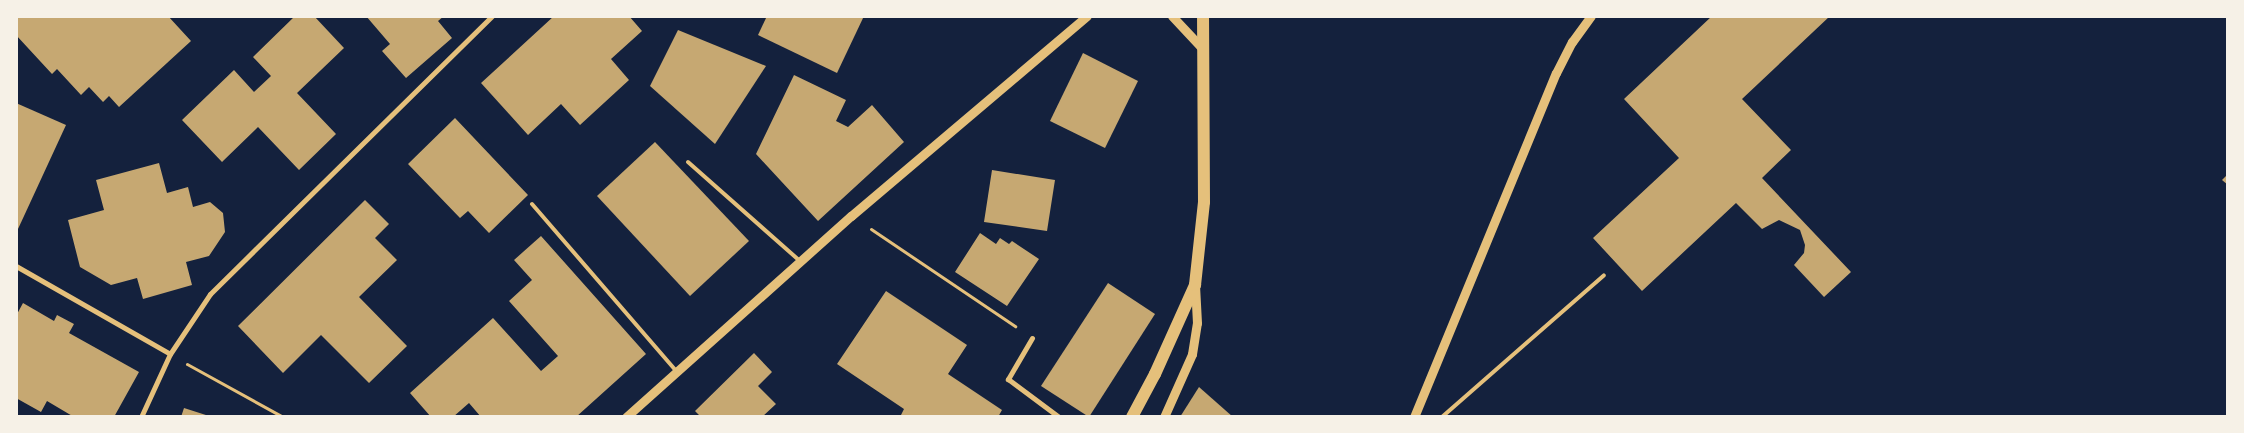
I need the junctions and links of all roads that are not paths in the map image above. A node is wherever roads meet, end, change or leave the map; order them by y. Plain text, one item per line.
1 (492, 16) edge
2 (1087, 16) edge
3 (1172, 16) edge
4 (1203, 16) edge
5 (1591, 16) edge
6 (1204, 49) junction
7 (688, 162) dead end
8 (532, 204) dead end
9 (800, 261) junction
10 (16, 266) edge
11 (1604, 275) dead end
12 (1195, 285) junction
13 (1032, 338) road end
14 (170, 354) junction
15 (676, 372) junction
16 (140, 417) edge
17 (626, 417) edge
18 (1059, 417) edge
19 (1132, 417) edge
20 (1164, 417) edge
21 (1414, 417) edge
22 (1442, 417) edge

1 - 14 street
2 - 9 street
3 - 6 street
4 - 6 main road
5 - 21 street
6 - 12 main road
7 - 9 lane
8 - 15 lane
9 - 15 street
10 - 14 street
11 - 22 lane
12 - 19 main road
12 - 20 street
13 - 18 street
14 - 16 street
15 - 17 street

